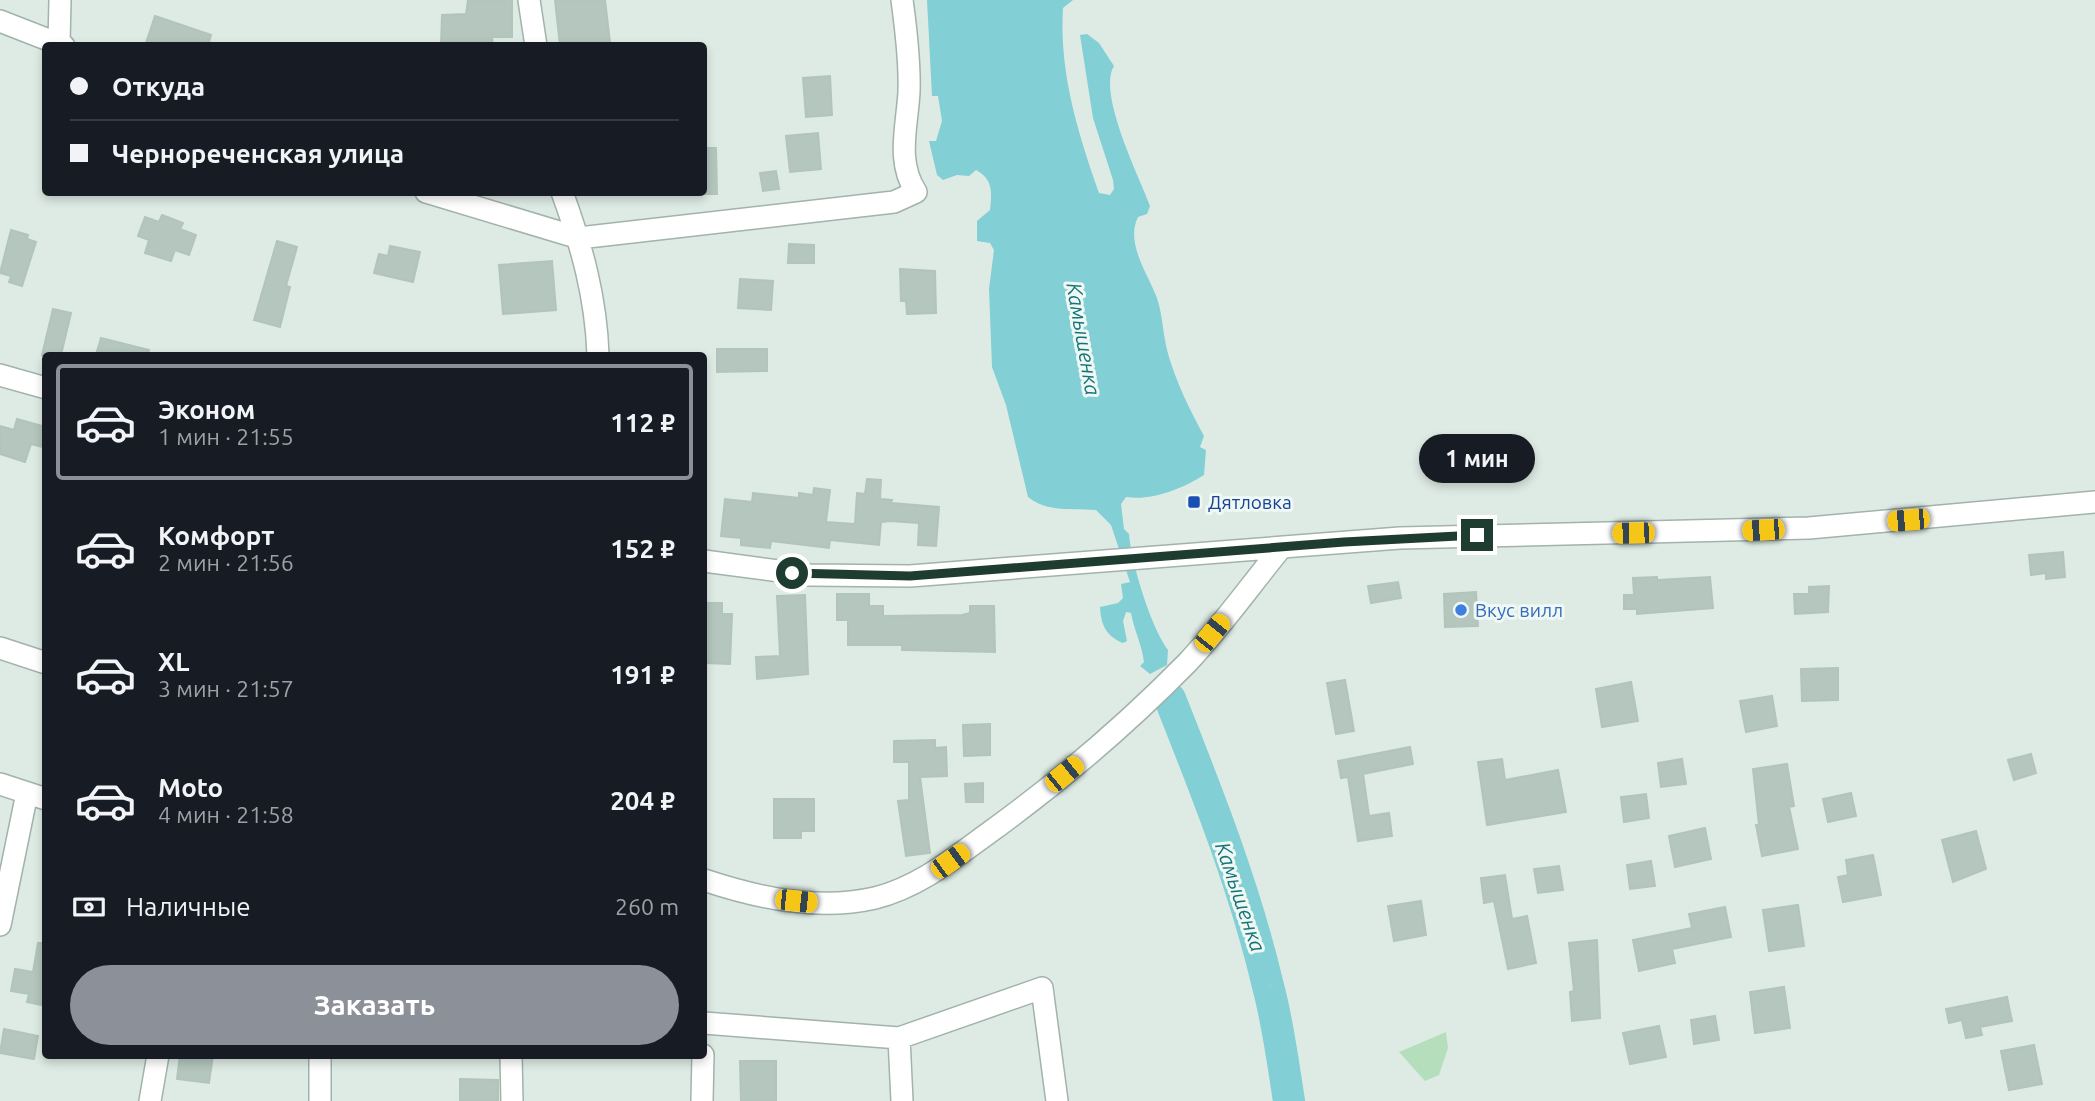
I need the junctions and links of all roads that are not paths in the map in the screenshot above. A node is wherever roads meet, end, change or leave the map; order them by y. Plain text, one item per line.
1 (60, 0) edge
2 (529, 0) edge
3 (902, 0) edge
4 (0, 21) edge
5 (56, 42) edge
6 (61, 42) edge
7 (535, 42) edge
8 (440, 196) edge
9 (564, 196) edge
10 (579, 237) junction
11 (598, 352) edge
12 (0, 375) edge
13 (42, 387) edge
14 (2095, 502) edge
15 (1281, 548) junction
16 (707, 561) edge
17 (0, 648) edge
18 (42, 662) edge
19 (0, 784) edge
20 (36, 796) edge
21 (707, 881) edge
22 (0, 925) edge
23 (707, 1023) edge
24 (899, 1038) junction
25 (157, 1059) edge
26 (320, 1059) edge
27 (512, 1059) edge
28 (703, 1059) edge
29 (150, 1101) edge
30 (320, 1101) edge
31 (512, 1101) edge
32 (702, 1101) edge
33 (902, 1101) edge
34 (1057, 1101) edge

1 - 6 street
2 - 7 street
3 - 10 street
4 - 5 street
8 - 10 street
9 - 10 street
10 - 11 street
12 - 13 street
14 - 15 street
15 - 16 street
15 - 21 street
17 - 18 street
19 - 20 street
20 - 22 street
23 - 24 street
24 - 33 street
24 - 34 street
25 - 29 street
26 - 30 street
27 - 31 street
28 - 32 street

